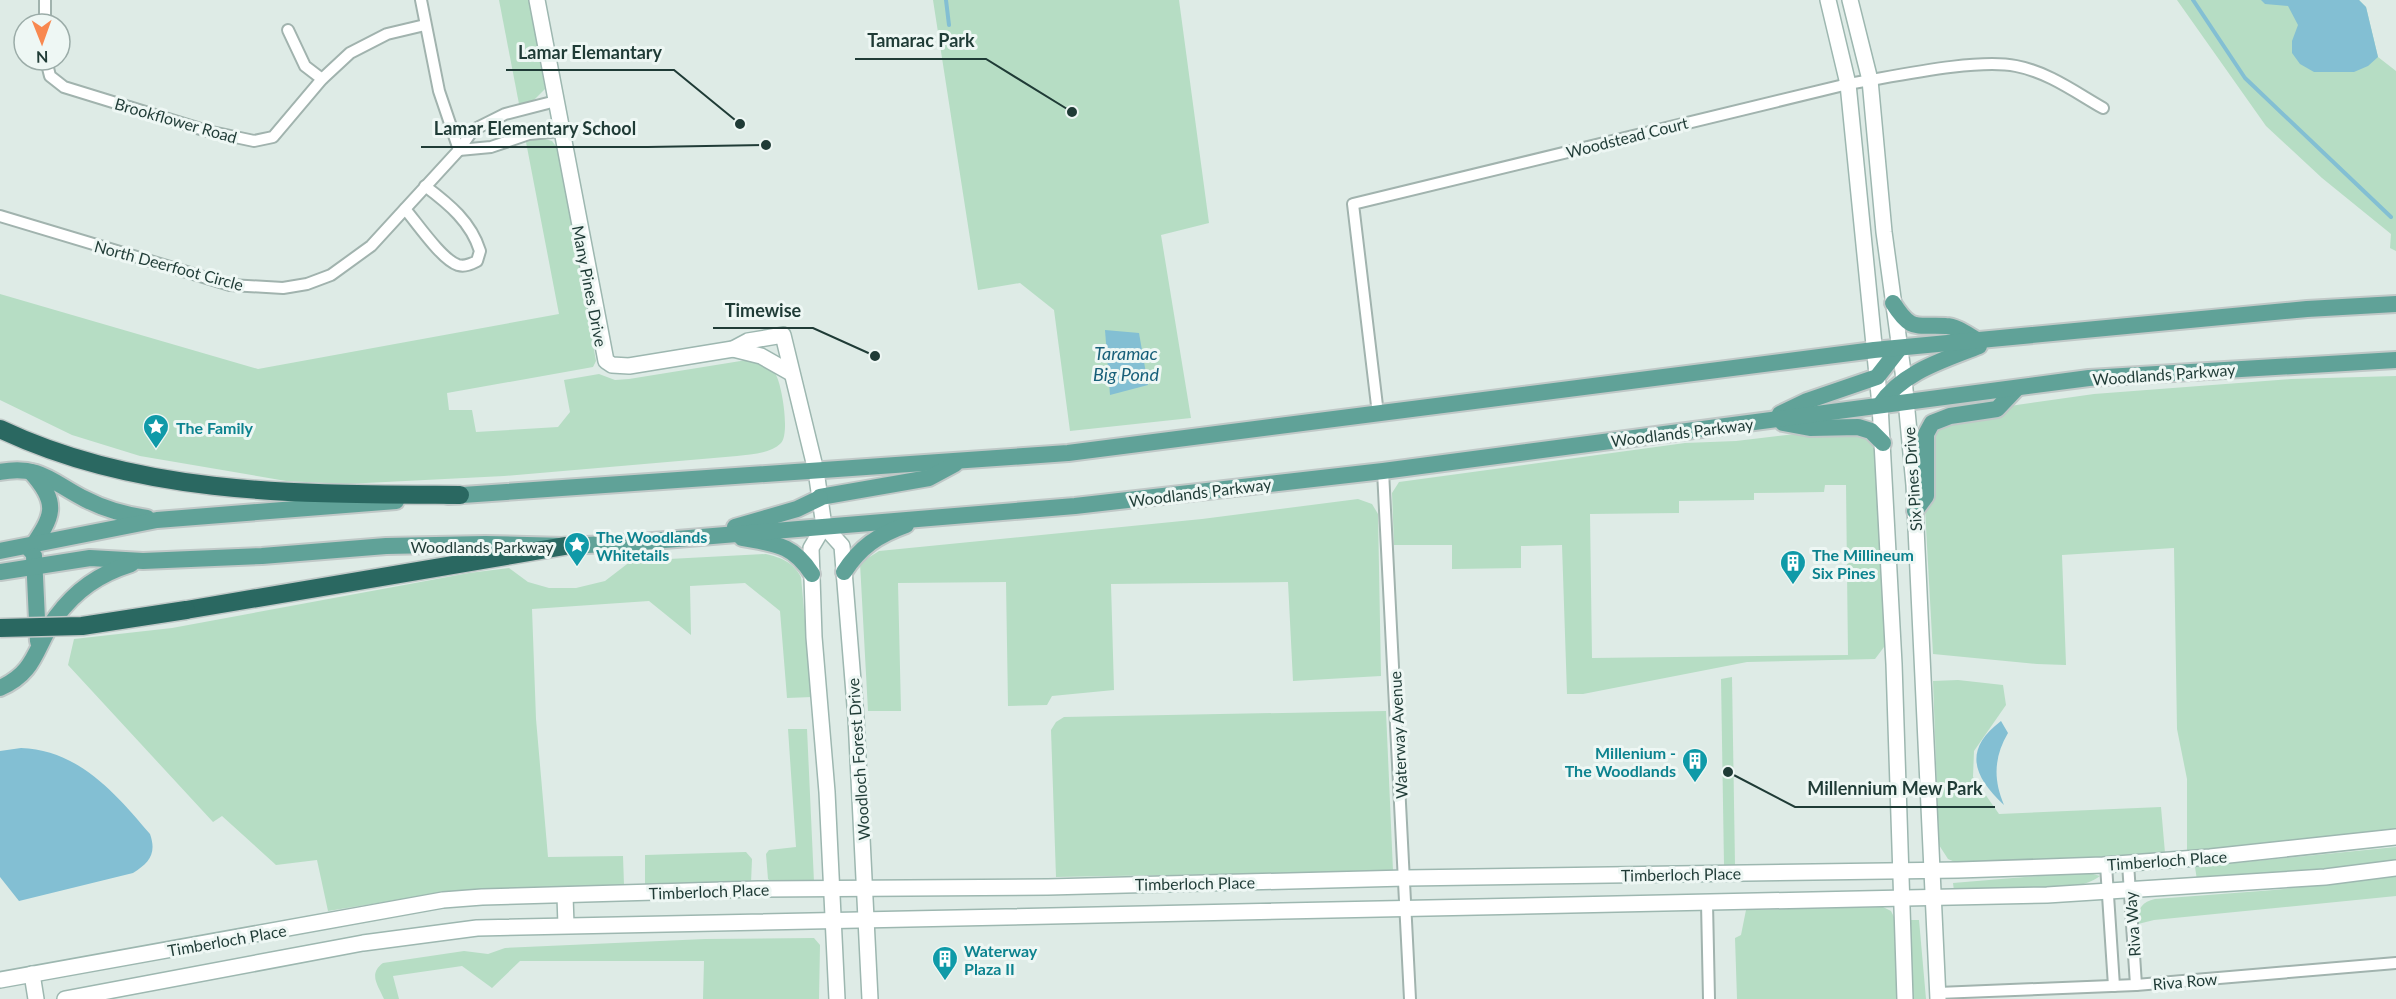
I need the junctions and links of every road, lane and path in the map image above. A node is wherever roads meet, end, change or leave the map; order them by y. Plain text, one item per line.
1 (421, 0) edge
2 (537, 0) edge
3 (1828, 0) edge
4 (1850, 0) edge
5 (425, 25) junction
6 (288, 30) dead end
7 (49, 72) edge
8 (322, 79) junction
9 (1870, 80) junction
10 (1848, 84) junction
11 (556, 101) junction
12 (2103, 108) dead end
13 (561, 131) junction
14 (459, 150) junction
15 (425, 186) junction
16 (405, 209) junction
17 (4, 217) edge
18 (1893, 303) junction
19 (2396, 304) edge
20 (2000, 338) junction
21 (1978, 340) junction
22 (733, 349) junction
23 (1899, 349) junction
24 (1874, 350) junction
25 (2396, 360) edge
26 (791, 373) junction
27 (1877, 377) junction
28 (1904, 379) junction
29 (2018, 388) junction
30 (1906, 403) junction
31 (1880, 405) junction
32 (1378, 414) junction
33 (1767, 421) junction
34 (0, 429) edge
35 (1882, 443) junction
36 (961, 461) junction
37 (28, 469) junction
38 (816, 471) junction
39 (1383, 471) junction
40 (0, 472) edge
41 (460, 495) junction
42 (820, 497) junction
43 (1915, 511) junction
44 (927, 518) junction
45 (158, 520) junction
46 (824, 526) junction
47 (715, 534) junction
48 (32, 546) junction
49 (565, 546) junction
50 (0, 552) edge
51 (143, 561) junction
52 (36, 566) junction
53 (17, 569) junction
54 (0, 572) edge
55 (844, 572) junction
56 (812, 574) junction
57 (0, 628) edge
58 (38, 649) junction
59 (1894, 664) junction
60 (1922, 664) junction
61 (0, 688) edge
62 (2396, 837) edge
63 (2178, 860) junction
64 (2128, 863) junction
65 (2106, 865) junction
66 (2396, 868) edge
67 (1932, 870) junction
68 (1900, 871) junction
69 (1406, 878) junction
70 (831, 888) junction
71 (866, 888) junction
72 (2181, 888) junction
73 (2129, 891) junction
74 (2108, 892) junction
75 (565, 896) junction
76 (1933, 896) junction
77 (1901, 897) junction
78 (1707, 903) junction
79 (1406, 907) junction
80 (833, 918) junction
81 (867, 918) junction
82 (566, 925) junction
83 (2396, 963) edge
84 (32, 974) junction
85 (0, 980) edge
86 (2136, 985) junction
87 (2114, 986) junction
88 (1938, 996) edge
89 (36, 999) edge
90 (65, 999) edge
91 (837, 999) edge
92 (870, 999) edge
93 (1410, 999) edge
94 (1709, 999) edge
95 (1905, 999) edge

1 - 5 street
2 - 11 street, Many Pines Drive
3 - 10 street, Six Pines Drive
4 - 9 street, Six Pines Drive
5 - 8 street, Brookflower Road
5 - 14 street
6 - 8 street
7 - 8 street, Brookflower Road
9 - 10 street, Woodstead Court
9 - 12 street, Woodstead Court
9 - 18 street, Six Pines Drive
10 - 24 street, Six Pines Drive
10 - 32 street, Woodstead Court
11 - 13 street, Many Pines Drive
11 - 14 street, North Deerfoot Circle
13 - 14 street
13 - 22 street, Many Pines Drive
14 - 15 street, North Deerfoot Circle
15 - 16 street, North Deerfoot Circle
15 - 16 street
16 - 17 street, North Deerfoot Circle
18 - 21 main road
18 - 23 street, Six Pines Drive
19 - 20 main road
20 - 21 main road
20 - 28 main road
21 - 23 main road
22 - 26 street
22 - 26 street, Many Pines Drive
23 - 24 main road
23 - 27 main road
23 - 28 street, Six Pines Drive
24 - 27 street, Six Pines Drive
24 - 32 main road
25 - 29 main road, Woodlands Parkway
26 - 38 street, Many Pines Drive
27 - 31 street, Six Pines Drive
27 - 33 main road
28 - 30 street, Six Pines Drive
28 - 31 main road
29 - 30 main road, Woodlands Parkway
29 - 43 main road
30 - 31 main road, Woodlands Parkway
30 - 43 street, Six Pines Drive
31 - 33 main road, Woodlands Parkway
31 - 35 street, Six Pines Drive
32 - 36 main road
33 - 35 main road
33 - 39 main road, Woodlands Parkway
34 - 41 highway
35 - 59 street, Six Pines Drive
36 - 38 main road
36 - 42 main road
37 - 40 main road
37 - 45 main road
37 - 48 main road
38 - 41 main road
38 - 42 street
39 - 44 main road, Woodlands Parkway
39 - 69 street, Waterway Avenue
41 - 45 main road
42 - 46 street
42 - 47 main road
43 - 60 street, Six Pines Drive
44 - 46 main road, Woodlands Parkway
44 - 55 main road
45 - 48 main road
46 - 47 main road, Woodlands Parkway
46 - 55 street, Woodloch Forest Drive
46 - 56 street, Woodloch Forest Drive
47 - 49 main road, Woodlands Parkway
47 - 56 main road
48 - 50 main road
48 - 52 main road
48 - 53 main road
49 - 51 main road, Woodlands Parkway
49 - 57 highway, bridge
51 - 52 main road, Woodlands Parkway
51 - 58 main road
52 - 53 main road, Woodlands Parkway
52 - 58 main road
53 - 54 main road, Woodlands Parkway
55 - 71 street, Woodloch Forest Drive
56 - 70 street, Woodloch Forest Drive
58 - 61 main road
59 - 60 street
59 - 68 street, Six Pines Drive
60 - 67 street, Six Pines Drive
62 - 63 street, Timberloch Place
63 - 64 street, Timberloch Place
63 - 72 street
64 - 65 street, Timberloch Place
64 - 73 street, Riva Way
65 - 67 street, Timberloch Place
65 - 74 street, Riva Way
66 - 72 street, Timberloch Place
67 - 68 street, Timberloch Place
67 - 76 street, Six Pines Drive
68 - 69 street, Timberloch Place
68 - 77 street, Six Pines Drive
69 - 71 street, Timberloch Place
69 - 79 street, Waterway Avenue
70 - 71 street, Timberloch Place
70 - 75 street, Timberloch Place
70 - 80 street, Woodloch Forest Drive
71 - 81 street, Woodloch Forest Drive
72 - 73 street, Timberloch Place
73 - 74 street, Timberloch Place
73 - 86 street, Riva Way
74 - 76 street, Timberloch Place
74 - 87 street, Riva Way
75 - 82 street
75 - 84 street, Timberloch Place
76 - 77 street, Timberloch Place
76 - 88 street, Six Pines Drive
77 - 78 street, Timberloch Place
77 - 95 street, Six Pines Drive
78 - 79 street, Timberloch Place
78 - 94 street
79 - 81 street, Timberloch Place
79 - 93 street, Waterway Avenue
80 - 81 street, Timberloch Place
80 - 82 street, Timberloch Place
80 - 91 street, Woodloch Forest Drive
81 - 92 street, Woodloch Forest Drive
82 - 90 street, Timberloch Place
83 - 86 street, Riva Row
84 - 85 street, Timberloch Place
84 - 89 street
86 - 87 street, Riva Row
87 - 88 street, Riva Row

